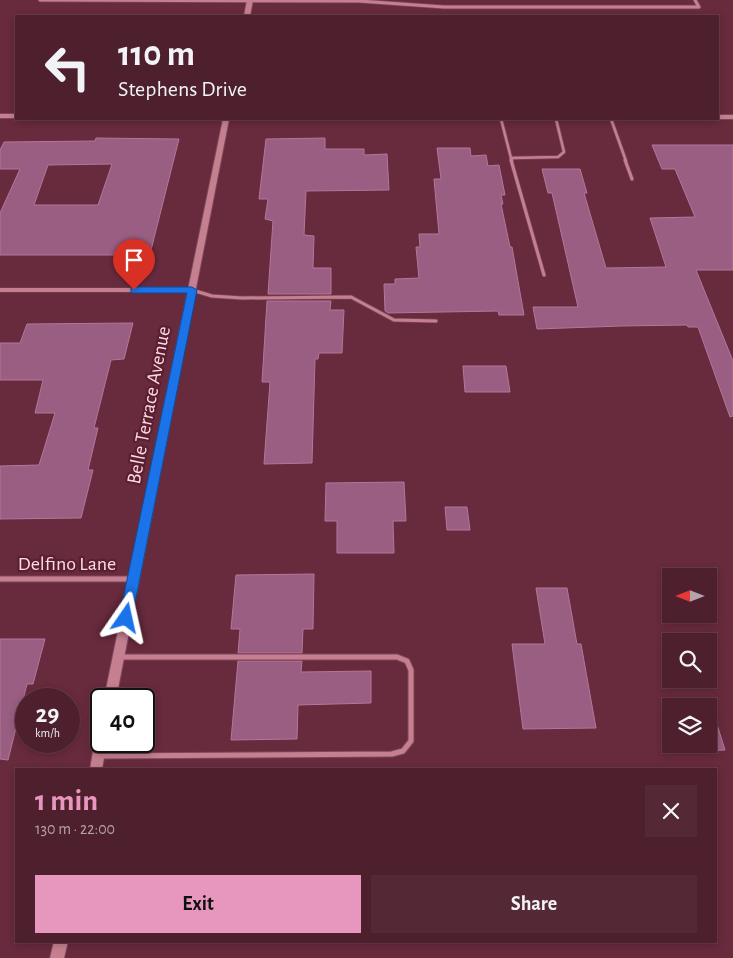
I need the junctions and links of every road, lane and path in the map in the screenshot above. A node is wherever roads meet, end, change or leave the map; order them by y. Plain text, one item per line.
1 (40, 0) edge
2 (250, 0) edge
3 (695, 0) edge
4 (247, 15) edge
5 (0, 116) edge
6 (15, 116) edge
7 (719, 117) edge
8 (733, 117) edge
9 (226, 120) edge
10 (501, 120) edge
11 (556, 120) edge
12 (611, 120) edge
13 (511, 158) junction
14 (632, 179) dead end
15 (544, 275) dead end
16 (0, 290) edge
17 (192, 290) junction
18 (436, 321) dead end
19 (0, 579) edge
20 (134, 579) junction
21 (118, 657) junction
22 (112, 688) edge
23 (99, 753) edge
24 (98, 756) junction
25 (96, 768) edge
26 (60, 943) edge
27 (57, 958) edge

1 - 2 street
2 - 3 street
2 - 4 street
5 - 6 street
7 - 8 street
9 - 17 street, Belle Terrace Avenue
10 - 13 lane
11 - 13 lane
12 - 14 lane
13 - 15 lane
16 - 17 street
17 - 18 lane
17 - 20 street, Belle Terrace Avenue
19 - 20 street, Delfino Lane
20 - 21 street, Belle Terrace Avenue
21 - 22 street, Belle Terrace Avenue
21 - 24 lane
23 - 24 street
24 - 25 street
26 - 27 street

